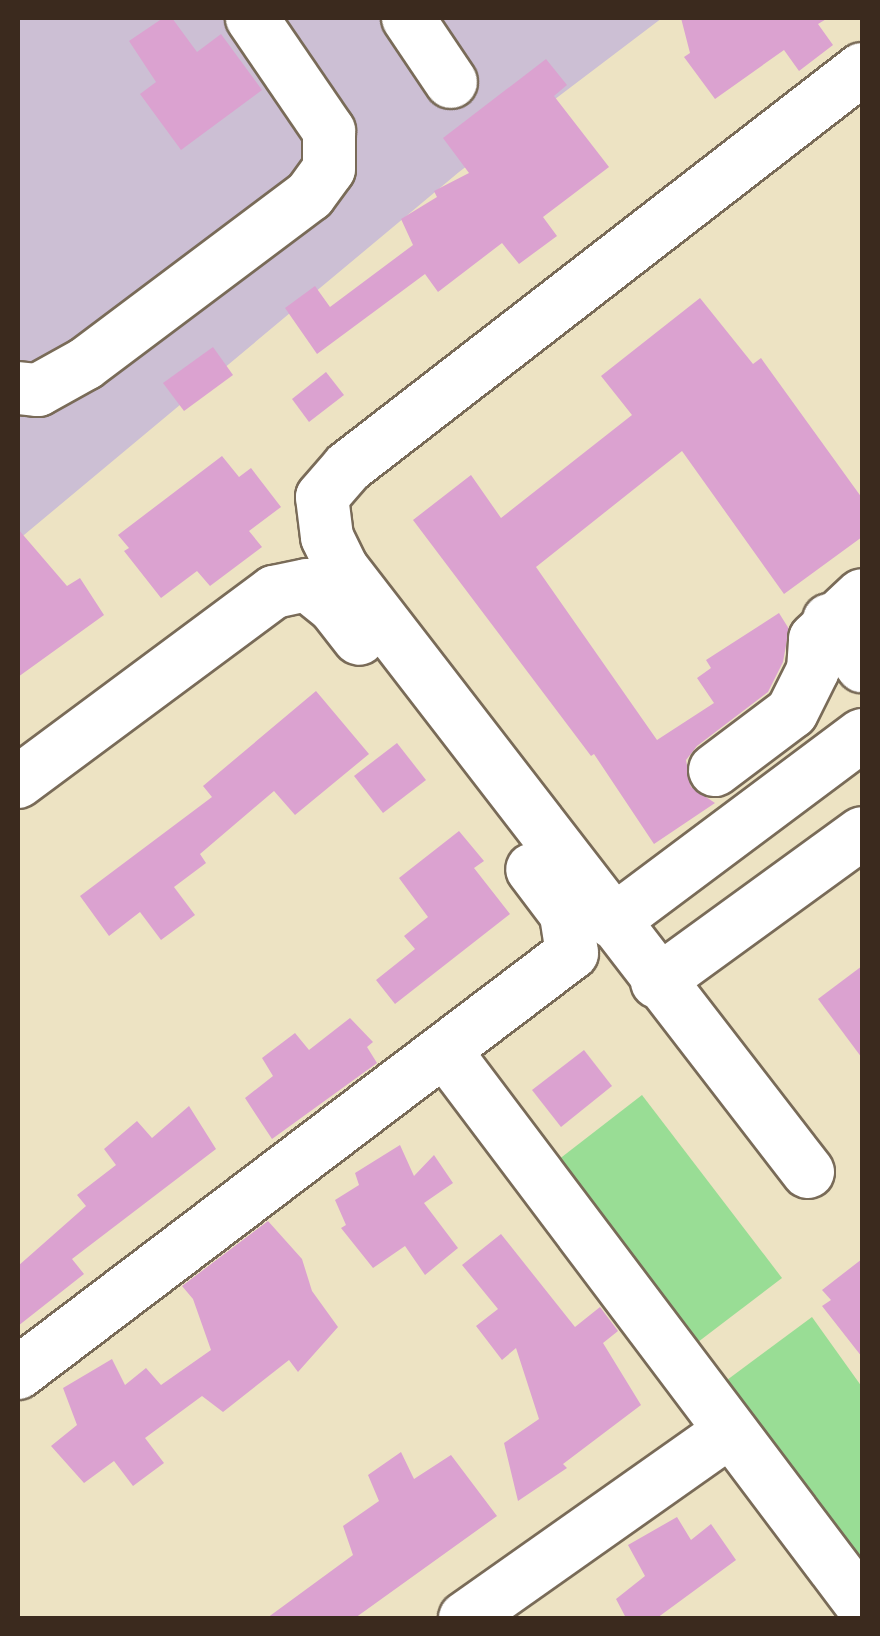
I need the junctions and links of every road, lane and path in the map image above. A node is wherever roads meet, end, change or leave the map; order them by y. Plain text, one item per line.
1 (252, 18) edge
2 (408, 18) edge
3 (859, 78) edge
4 (451, 82) dead end
5 (18, 388) edge
6 (846, 608) edge
7 (862, 666) edge
8 (862, 734) edge
9 (715, 770) dead end
10 (18, 782) edge
11 (862, 833) edge
12 (612, 922) junction
13 (657, 982) junction
14 (446, 1052) junction
15 (808, 1172) dead end
16 (18, 1372) edge
17 (730, 1431) junction
18 (862, 1606) edge
19 (464, 1618) edge

1 - 5 street
2 - 4 street
3 - 12 street
6 - 7 street
6 - 9 street
8 - 12 street
10 - 14 street
11 - 13 street
12 - 13 street
13 - 15 street
14 - 16 street
14 - 17 street
17 - 18 street
17 - 19 street

